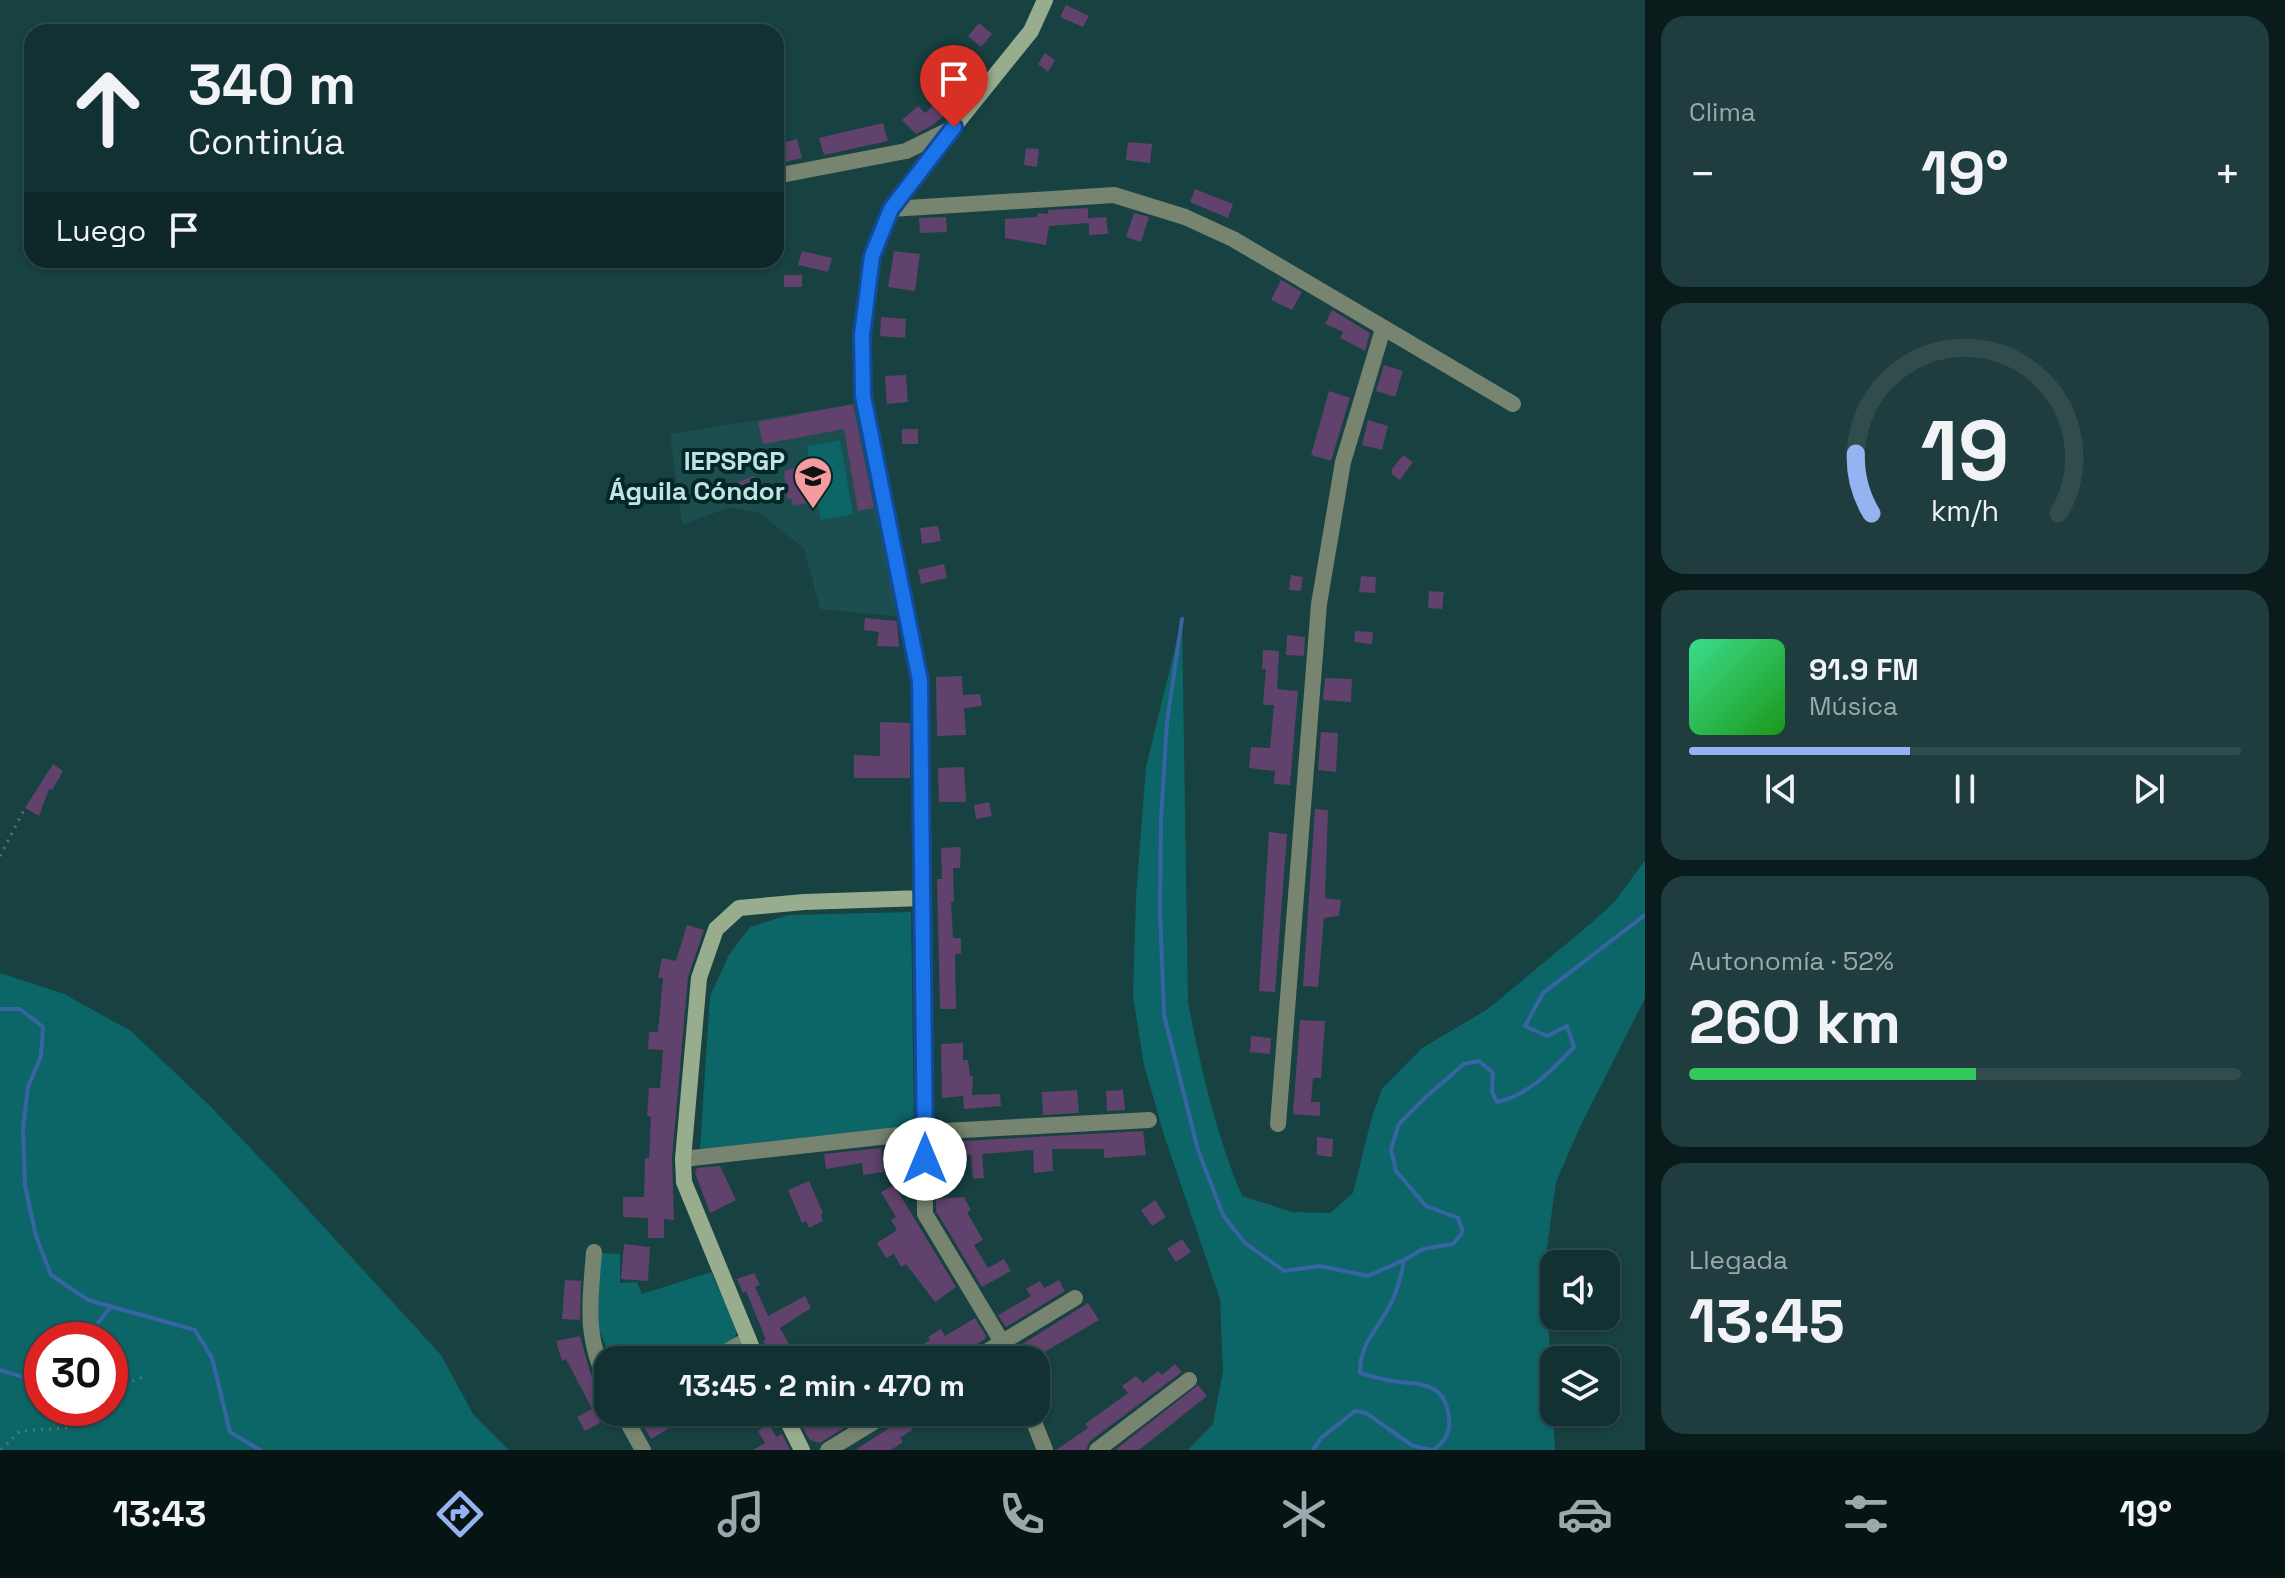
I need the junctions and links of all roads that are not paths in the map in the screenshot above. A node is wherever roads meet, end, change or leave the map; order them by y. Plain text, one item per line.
1 (1045, 0) edge
2 (954, 127) junction
3 (784, 174) edge
4 (891, 209) junction
5 (1383, 329) junction
6 (1513, 404) dead end
7 (923, 898) junction
8 (1149, 1120) dead end
9 (1278, 1124) dead end
10 (925, 1132) junction
11 (683, 1159) junction
12 (594, 1252) dead end
13 (1075, 1298) dead end
14 (747, 1340) junction
15 (1002, 1342) junction
16 (736, 1346) edge
17 (750, 1346) edge
18 (996, 1346) edge
19 (1004, 1346) edge
20 (594, 1352) edge
21 (1189, 1380) dead end
22 (630, 1426) edge
23 (790, 1426) edge
24 (867, 1426) edge
25 (1036, 1426) edge
26 (643, 1450) edge
27 (802, 1450) edge
28 (828, 1450) edge
29 (1045, 1450) edge
30 (1097, 1450) edge

1 - 2 street
2 - 3 street
2 - 4 street
4 - 5 street
4 - 7 street
5 - 6 street
5 - 9 street
7 - 10 street
7 - 11 street
8 - 10 street
10 - 11 street
10 - 15 street
11 - 14 street
12 - 20 street
13 - 15 street
14 - 16 street
14 - 17 street
15 - 18 street
15 - 19 street
21 - 30 street
22 - 26 street
23 - 27 street
24 - 28 street
25 - 29 street

